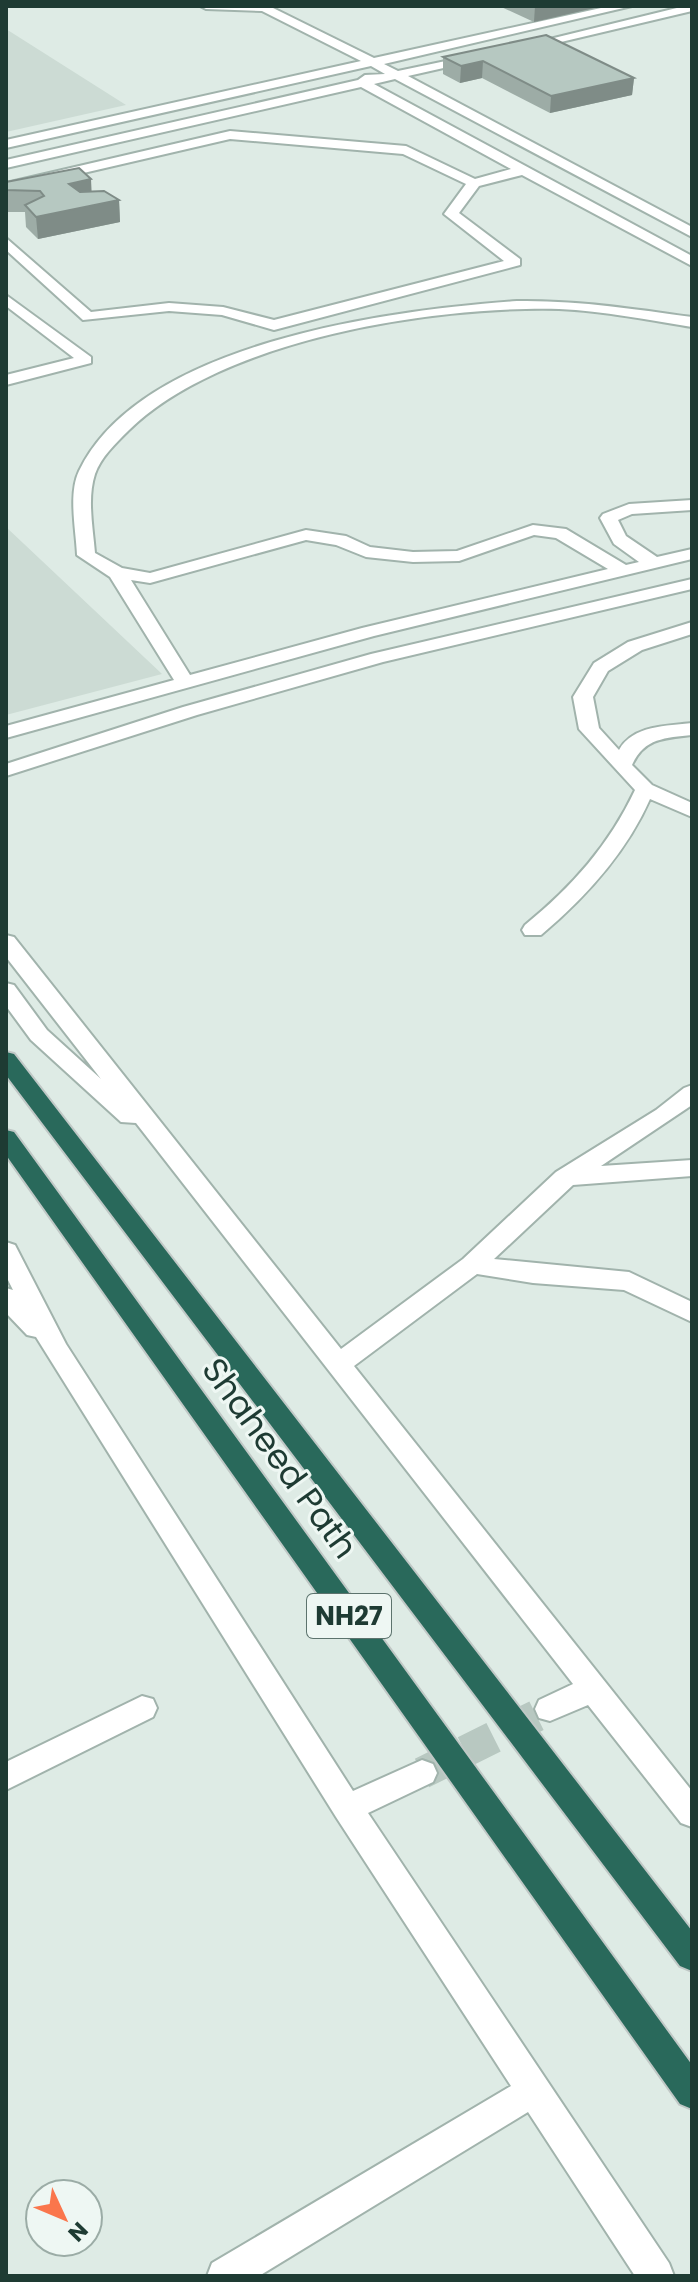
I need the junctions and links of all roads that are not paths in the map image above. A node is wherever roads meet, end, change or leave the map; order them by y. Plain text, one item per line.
1 (206, 6) edge
2 (626, 6) edge
3 (262, 7) edge
4 (692, 8) edge
5 (506, 51) edge
6 (490, 54) edge
7 (372, 62) junction
8 (397, 75) junction
9 (363, 83) junction
10 (470, 140) junction
11 (6, 144) edge
12 (406, 150) junction
13 (6, 164) edge
14 (524, 170) junction
15 (474, 183) junction
16 (6, 187) edge
17 (692, 218) edge
18 (670, 222) junction
19 (633, 230) junction
20 (692, 233) edge
21 (6, 242) edge
22 (692, 262) edge
23 (6, 299) edge
24 (692, 322) edge
25 (6, 380) edge
26 (692, 505) edge
27 (692, 554) edge
28 (654, 563) junction
29 (623, 570) junction
30 (117, 573) junction
31 (692, 584) edge
32 (692, 628) edge
33 (185, 683) junction
34 (692, 729) edge
35 (6, 732) edge
36 (622, 766) junction
37 (6, 770) edge
38 (645, 789) junction
39 (692, 811) edge
40 (533, 930) dead end
41 (6, 942) edge
42 (6, 990) edge
43 (6, 1059) edge
44 (692, 1093) edge
45 (6, 1138) edge
46 (181, 1165) junction
47 (692, 1168) edge
48 (565, 1178) junction
49 (6, 1251) edge
50 (472, 1265) junction
51 (6, 1297) edge
52 (692, 1313) edge
53 (54, 1347) junction
54 (338, 1364) junction
55 (594, 1688) junction
56 (142, 1708) dead end
57 (550, 1709) tunnel mouth
58 (422, 1773) tunnel mouth
59 (6, 1777) edge
60 (347, 1808) junction
61 (692, 1814) edge
62 (692, 1956) edge
63 (532, 2092) junction
64 (692, 2093) edge
65 (225, 2276) edge
66 (656, 2276) edge

1 - 3 street
2 - 7 street
3 - 7 street
4 - 5 street
6 - 8 street
7 - 8 street
7 - 9 street
7 - 11 street
8 - 9 street
8 - 18 street
9 - 10 street
9 - 13 street
10 - 12 street
10 - 14 street
12 - 15 street
12 - 16 street
14 - 15 street
14 - 19 street
15 - 21 street
17 - 18 street
18 - 19 street
18 - 20 street
19 - 22 street
23 - 25 street
24 - 30 street
26 - 28 street
27 - 28 street
28 - 29 street
29 - 30 street
29 - 33 street
30 - 33 street
31 - 37 street
32 - 36 street
33 - 35 street
34 - 36 street
36 - 38 street
38 - 39 street
38 - 40 street
41 - 46 street
42 - 46 street
43 - 62 highway, Shaheed Path / NH27
44 - 48 street
45 - 64 highway, Shaheed Path / NH27
46 - 54 street
47 - 48 street
48 - 50 street
49 - 53 street
50 - 52 street
50 - 54 street
51 - 53 street
53 - 60 street
54 - 55 street
55 - 57 street
55 - 61 street
56 - 59 street
58 - 60 street
60 - 63 street
63 - 65 street
63 - 66 street

